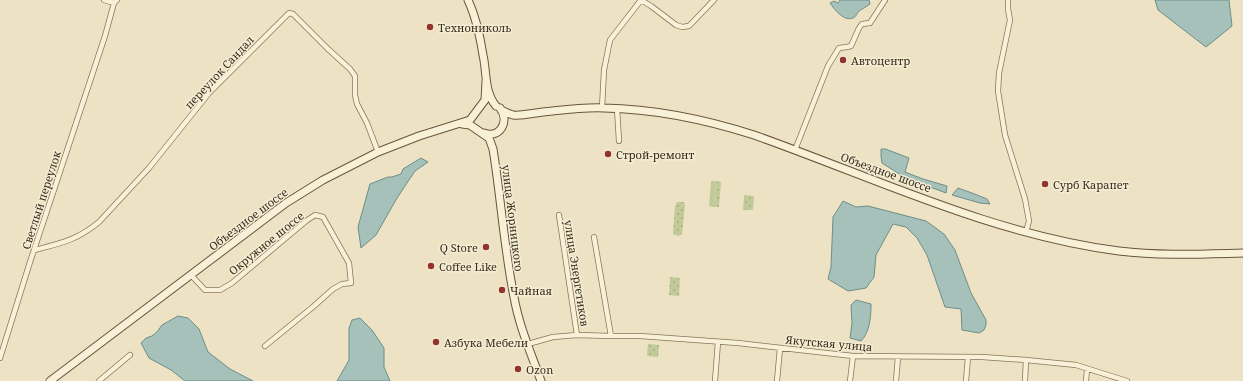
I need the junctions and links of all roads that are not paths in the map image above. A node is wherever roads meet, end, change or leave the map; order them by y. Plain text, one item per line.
1 (104, 0) edge
2 (468, 0) edge
3 (641, 0) edge
4 (714, 0) edge
5 (886, 0) edge
6 (1008, 0) edge
7 (116, 1) edge
8 (486, 81) junction
9 (499, 108) junction
10 (602, 108) junction
11 (617, 108) junction
12 (477, 111) junction
13 (523, 115) junction
14 (460, 124) junction
15 (502, 126) junction
16 (480, 132) junction
17 (619, 141) dead end
18 (493, 149) junction
19 (795, 150) junction
20 (378, 152) junction
21 (559, 215) dead end
22 (1026, 232) junction
23 (594, 237) dead end
24 (35, 250) junction
25 (1243, 253) edge
26 (191, 275) junction
27 (576, 335) junction
28 (611, 336) junction
29 (718, 342) junction
30 (528, 344) junction
31 (265, 346) dead end
32 (780, 348) junction
33 (130, 355) dead end
34 (853, 356) junction
35 (898, 357) junction
36 (968, 357) junction
37 (0, 358) edge
38 (1026, 360) junction
39 (1087, 369) junction
40 (50, 381) edge
41 (99, 381) edge
42 (541, 381) edge
43 (715, 381) edge
44 (777, 381) edge
45 (850, 381) edge
46 (896, 381) edge
47 (966, 381) edge
48 (1025, 381) edge
49 (1086, 381) edge
50 (1127, 381) edge

1 - 7 street
2 - 8 main road
3 - 4 street
3 - 10 street
5 - 19 street
6 - 22 street
7 - 24 street, Светлый переулок
8 - 9 main road
8 - 12 main road
9 - 12 main road
9 - 13 main road, Объездное шоссе
9 - 15 main road
10 - 11 main road, Объездное шоссе
10 - 13 main road, Объездное шоссе
11 - 17 street
11 - 19 main road, Объездное шоссе
12 - 14 main road, Объездное шоссе
12 - 16 main road
13 - 15 main road, Объездное шоссе
14 - 16 main road
14 - 20 main road, Объездное шоссе
15 - 16 main road
15 - 18 main road, улица Жорницкого
16 - 18 main road, улица Жорницкого
18 - 30 main road, улица Жорницкого
19 - 22 main road, Объездное шоссе
20 - 24 street, переулок Сандал
20 - 26 main road, Объездное шоссе
21 - 27 street, улица Энергетиков
22 - 25 main road, Объездное шоссе
23 - 28 street, улица Энергетиков
24 - 37 street, Светлый переулок
26 - 31 street, Окружное шоссе
26 - 40 main road, Объездное шоссе
27 - 28 street, Якутская улица
27 - 30 street, Якутская улица
28 - 29 street, Якутская улица
29 - 32 street, Якутская улица
29 - 43 street
30 - 42 main road, улица Жорницкого
32 - 34 street, Якутская улица
32 - 44 street
33 - 41 street
34 - 35 street, Якутская улица
34 - 45 street
35 - 36 street, Якутская улица
35 - 46 street
36 - 38 street, Якутская улица
36 - 47 street
38 - 39 street, Якутская улица
38 - 48 street
39 - 49 street
39 - 50 street, Якутская улица

